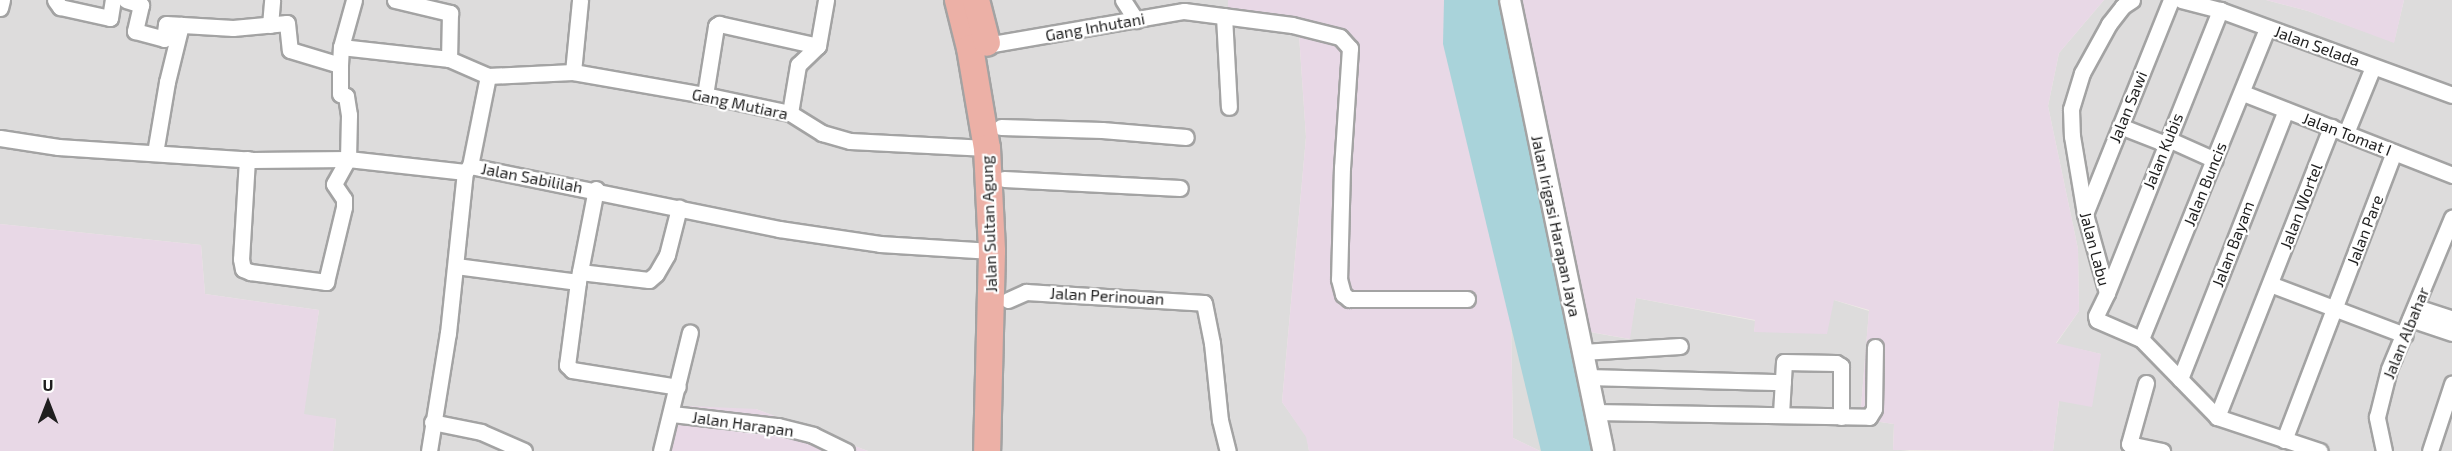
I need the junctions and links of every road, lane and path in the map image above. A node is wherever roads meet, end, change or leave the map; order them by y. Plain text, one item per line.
1 (2, 0) edge
2 (55, 0) edge
3 (113, 0) edge
4 (126, 0) edge
5 (272, 0) edge
6 (354, 0) edge
7 (395, 0) edge
8 (580, 0) edge
9 (826, 0) edge
10 (958, 0) edge
11 (976, 0) edge
12 (1124, 0) edge
13 (1510, 0) edge
14 (2133, 0) edge
15 (2171, 0) edge
16 (2181, 0) edge
17 (443, 6) edge
18 (1183, 6) edge
19 (0, 8) edge
20 (2220, 10) junction
21 (1224, 16) junction
22 (1136, 20) junction
23 (181, 25) junction
24 (270, 25) junction
25 (2267, 28) junction
26 (818, 46) junction
27 (342, 47) junction
28 (978, 47) junction
29 (449, 59) junction
30 (340, 65) junction
31 (2373, 67) junction
32 (573, 72) junction
33 (488, 76) junction
34 (2243, 93) junction
35 (705, 95) junction
36 (2452, 95) edge
37 (1229, 107) dead end
38 (2286, 110) junction
39 (790, 113) junction
40 (2120, 126) junction
41 (1001, 127) junction
42 (2331, 127) junction
43 (2346, 133) junction
44 (1186, 137) dead end
45 (0, 138) edge
46 (2167, 142) junction
47 (987, 148) junction
48 (2394, 152) junction
49 (155, 153) junction
50 (247, 159) junction
51 (348, 159) junction
52 (2215, 160) junction
53 (468, 169) junction
54 (2452, 175) edge
55 (1004, 179) junction
56 (1180, 188) dead end
57 (596, 189) junction
58 (679, 208) junction
59 (2085, 214) junction
60 (2452, 218) edge
61 (992, 251) junction
62 (456, 266) junction
63 (579, 277) junction
64 (2270, 284) junction
65 (2107, 293) junction
66 (1467, 299) dead end
67 (1008, 300) junction
68 (2335, 307) junction
69 (2413, 314) junction
70 (2452, 319) edge
71 (690, 332) dead end
72 (2452, 333) edge
73 (2405, 335) junction
74 (2141, 339) junction
75 (1680, 346) dead end
76 (1875, 346) dead end
77 (1582, 352) junction
78 (1587, 377) junction
79 (2180, 379) junction
80 (1783, 382) junction
81 (2146, 383) dead end
82 (2452, 384) edge
83 (678, 387) junction
84 (1594, 412) junction
85 (672, 414) junction
86 (1781, 414) junction
87 (1841, 417) junction
88 (2217, 417) junction
89 (432, 423) junction
90 (2284, 440) junction
91 (429, 451) edge
92 (525, 451) edge
93 (661, 451) edge
94 (846, 451) edge
95 (987, 451) edge
96 (1002, 451) edge
97 (1228, 451) edge
98 (1603, 451) edge
99 (2162, 451) edge
100 (2320, 451) edge
101 (2384, 451) edge
102 (2430, 451) edge

1 - 19 street
2 - 3 street
4 - 23 street
5 - 24 street
6 - 27 street
7 - 17 street
8 - 32 street
9 - 26 street
10 - 28 highway, Jalan Sultan Agung
11 - 28 highway, Jalan Sultan Agung
12 - 22 street
13 - 77 street, Jalan Irigasi Harapan Jaya
14 - 59 street, Jalan Labu
15 - 40 street, Jalan Sawi
16 - 20 street, Jalan Selada
17 - 29 street
18 - 21 street, Gang Inhutani
18 - 22 street, Gang Inhutani
20 - 25 street, Jalan Selada
20 - 46 street, Jalan Kubis
21 - 37 street
21 - 66 street, Gang Inhutani
22 - 28 street, Gang Inhutani
23 - 24 street
23 - 49 street
24 - 30 street
25 - 31 street, Jalan Selada
25 - 34 street, Jalan Buncis
26 - 35 street
26 - 39 street
27 - 29 street
27 - 30 street
28 - 41 highway, Jalan Sultan Agung
28 - 47 highway, Jalan Sultan Agung
29 - 33 street
30 - 51 street
31 - 36 street, Jalan Selada
31 - 43 street
32 - 33 street, Gang Mutiara
32 - 35 street, Gang Mutiara
33 - 53 street
34 - 38 street, Jalan Tomat I
34 - 52 street, Jalan Buncis
35 - 39 street, Gang Mutiara
38 - 42 street, Jalan Tomat I
38 - 79 street, Jalan Bayam
39 - 47 street, Gang Mutiara
40 - 46 street
40 - 59 street, Jalan Sawi
41 - 44 street
41 - 55 highway, Jalan Sultan Agung
42 - 43 street, Jalan Tomat I
42 - 64 street, Jalan Wortel
43 - 48 street, Jalan Tomat I
45 - 49 street, Jalan Sabililah
46 - 52 street
46 - 65 street, Jalan Kubis
47 - 61 highway, Jalan Sultan Agung
48 - 54 street, Jalan Tomat I
48 - 68 street, Jalan Pare
49 - 50 street, Jalan Sabililah
50 - 51 street, Jalan Sabililah
50 - 51 street
51 - 53 street, Jalan Sabililah
52 - 74 street, Jalan Buncis
53 - 57 street, Jalan Sabililah
53 - 62 street
55 - 56 street
55 - 67 highway, Jalan Sultan Agung
57 - 58 street, Jalan Sabililah
57 - 63 street
58 - 61 street, Jalan Sabililah
58 - 63 street
59 - 65 street, Jalan Labu
60 - 69 street, Jalan Albahar
61 - 95 highway, Jalan Sultan Agung
62 - 63 street
62 - 89 street
63 - 83 street
64 - 68 street
64 - 88 street, Jalan Wortel
65 - 74 street, Jalan Labu
67 - 96 highway, Jalan Sultan Agung
67 - 97 street, Jalan Perinouan
68 - 73 street
68 - 90 street, Jalan Pare
69 - 70 street
69 - 72 street
69 - 73 street, Jalan Albahar
71 - 83 street
73 - 101 street, Jalan Albahar
74 - 79 street, Jalan Labu
75 - 77 street
76 - 87 street
77 - 78 street, Jalan Irigasi Harapan Jaya
78 - 80 street
78 - 84 street, Jalan Irigasi Harapan Jaya
79 - 88 street, Jalan Labu
80 - 86 street
80 - 87 street
81 - 99 street
82 - 102 street
83 - 85 street
84 - 86 street
84 - 98 street, Jalan Irigasi Harapan Jaya
85 - 93 street
85 - 94 street, Jalan Harapan
86 - 87 street
88 - 90 street, Jalan Labu
89 - 91 street
89 - 92 street
90 - 100 street, Jalan Labu

